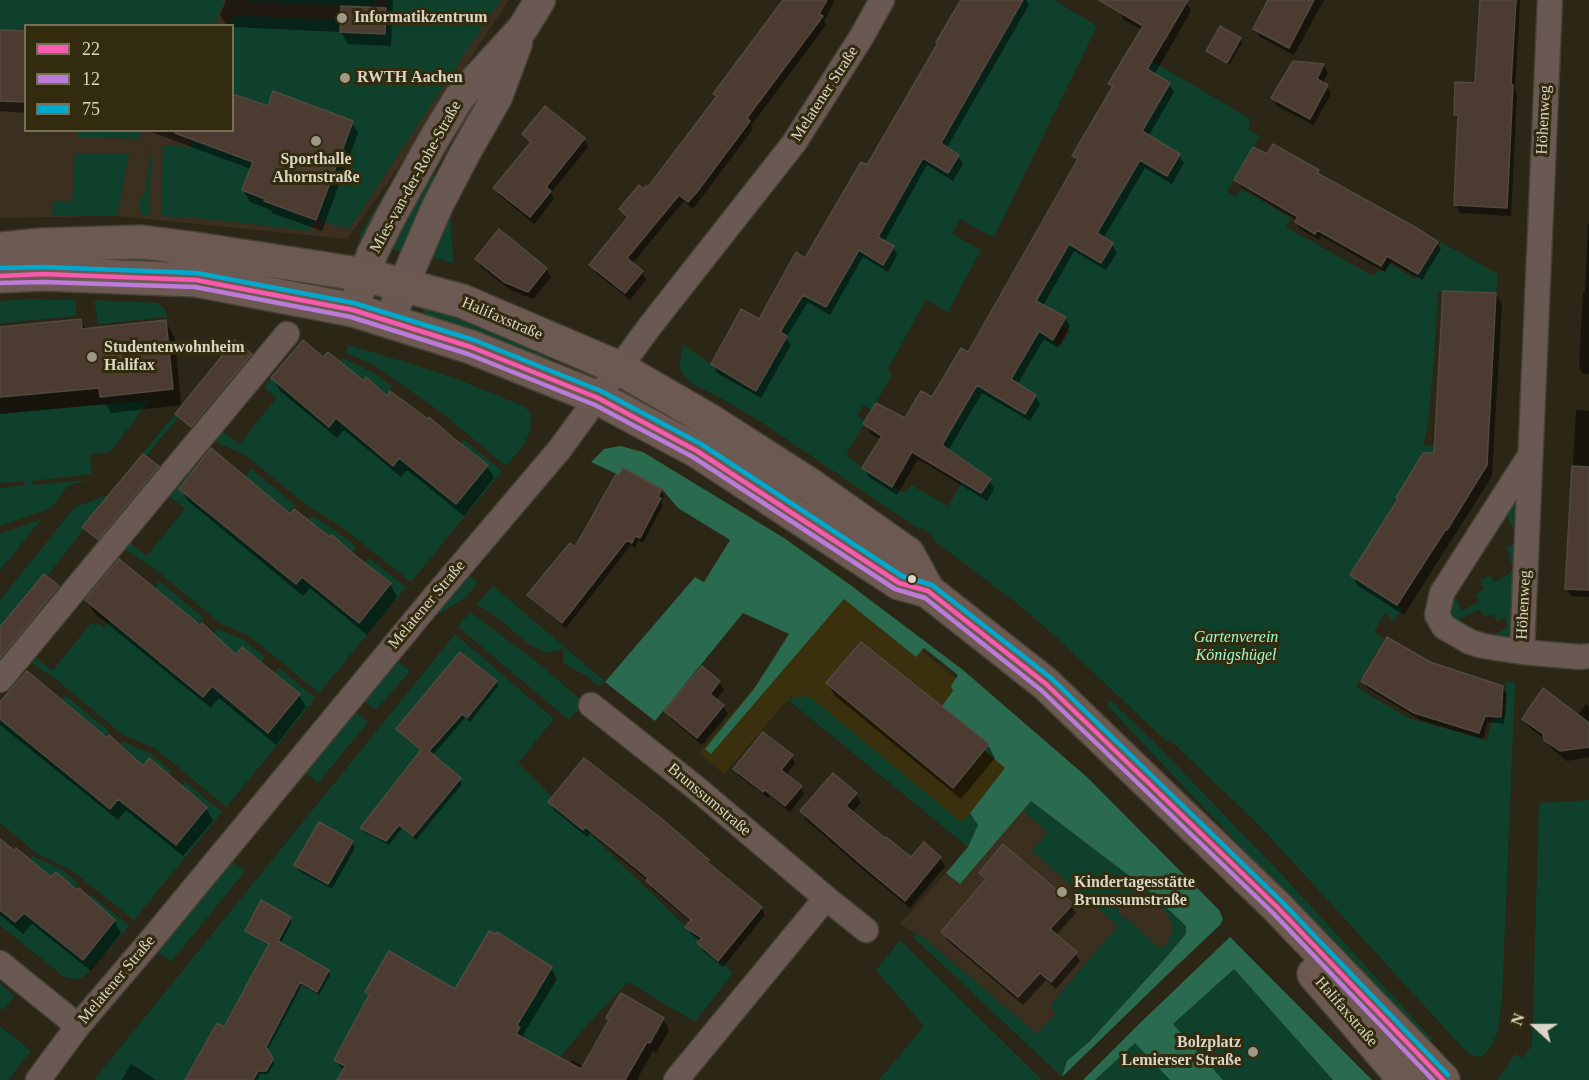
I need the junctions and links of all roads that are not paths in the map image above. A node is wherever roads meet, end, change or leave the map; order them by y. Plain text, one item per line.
1 (540, 0) edge
2 (882, 0) edge
3 (1550, 0) edge
4 (523, 28) junction
5 (0, 249) edge
6 (364, 275) junction
7 (0, 276) edge
8 (402, 286) junction
9 (353, 310) junction
10 (390, 321) junction
11 (287, 334) dead end
12 (619, 368) junction
13 (598, 398) junction
14 (1530, 455) junction
15 (928, 591) junction
16 (1522, 652) junction
17 (1589, 656) edge
18 (0, 680) edge
19 (591, 705) dead end
20 (1172, 805) junction
21 (826, 898) junction
22 (866, 930) dead end
23 (0, 963) edge
24 (78, 1026) junction
25 (38, 1080) edge
26 (676, 1080) edge
27 (1405, 1080) edge
28 (1443, 1080) edge

1 - 4 street, Mies-van-der-Rohe-Straße
2 - 12 street, Melatener Straße
3 - 14 street, Höhenweg
4 - 6 street, Mies-van-der-Rohe-Straße
4 - 8 street, Mies-van-der-Rohe-Straße
5 - 6 main road, Halifaxstraße
6 - 8 main road, Halifaxstraße
6 - 9 street, Mies-van-der-Rohe-Straße
7 - 9 main road, Halifaxstraße
8 - 10 street, Mies-van-der-Rohe-Straße
8 - 12 main road, Halifaxstraße
9 - 10 main road, Halifaxstraße
10 - 13 main road, Halifaxstraße
11 - 18 street
12 - 13 street, Melatener Straße
12 - 15 main road, Halifaxstraße
13 - 15 main road, Halifaxstraße
13 - 24 street, Melatener Straße
14 - 16 street, Höhenweg
14 - 16 street, Höhenweg
15 - 20 main road, Halifaxstraße
16 - 17 street
19 - 21 street, Brunssumstraße
20 - 27 main road, Halifaxstraße
20 - 28 main road, Halifaxstraße
21 - 22 street, Brunssumstraße
21 - 26 street
23 - 24 street
24 - 25 street, Melatener Straße

